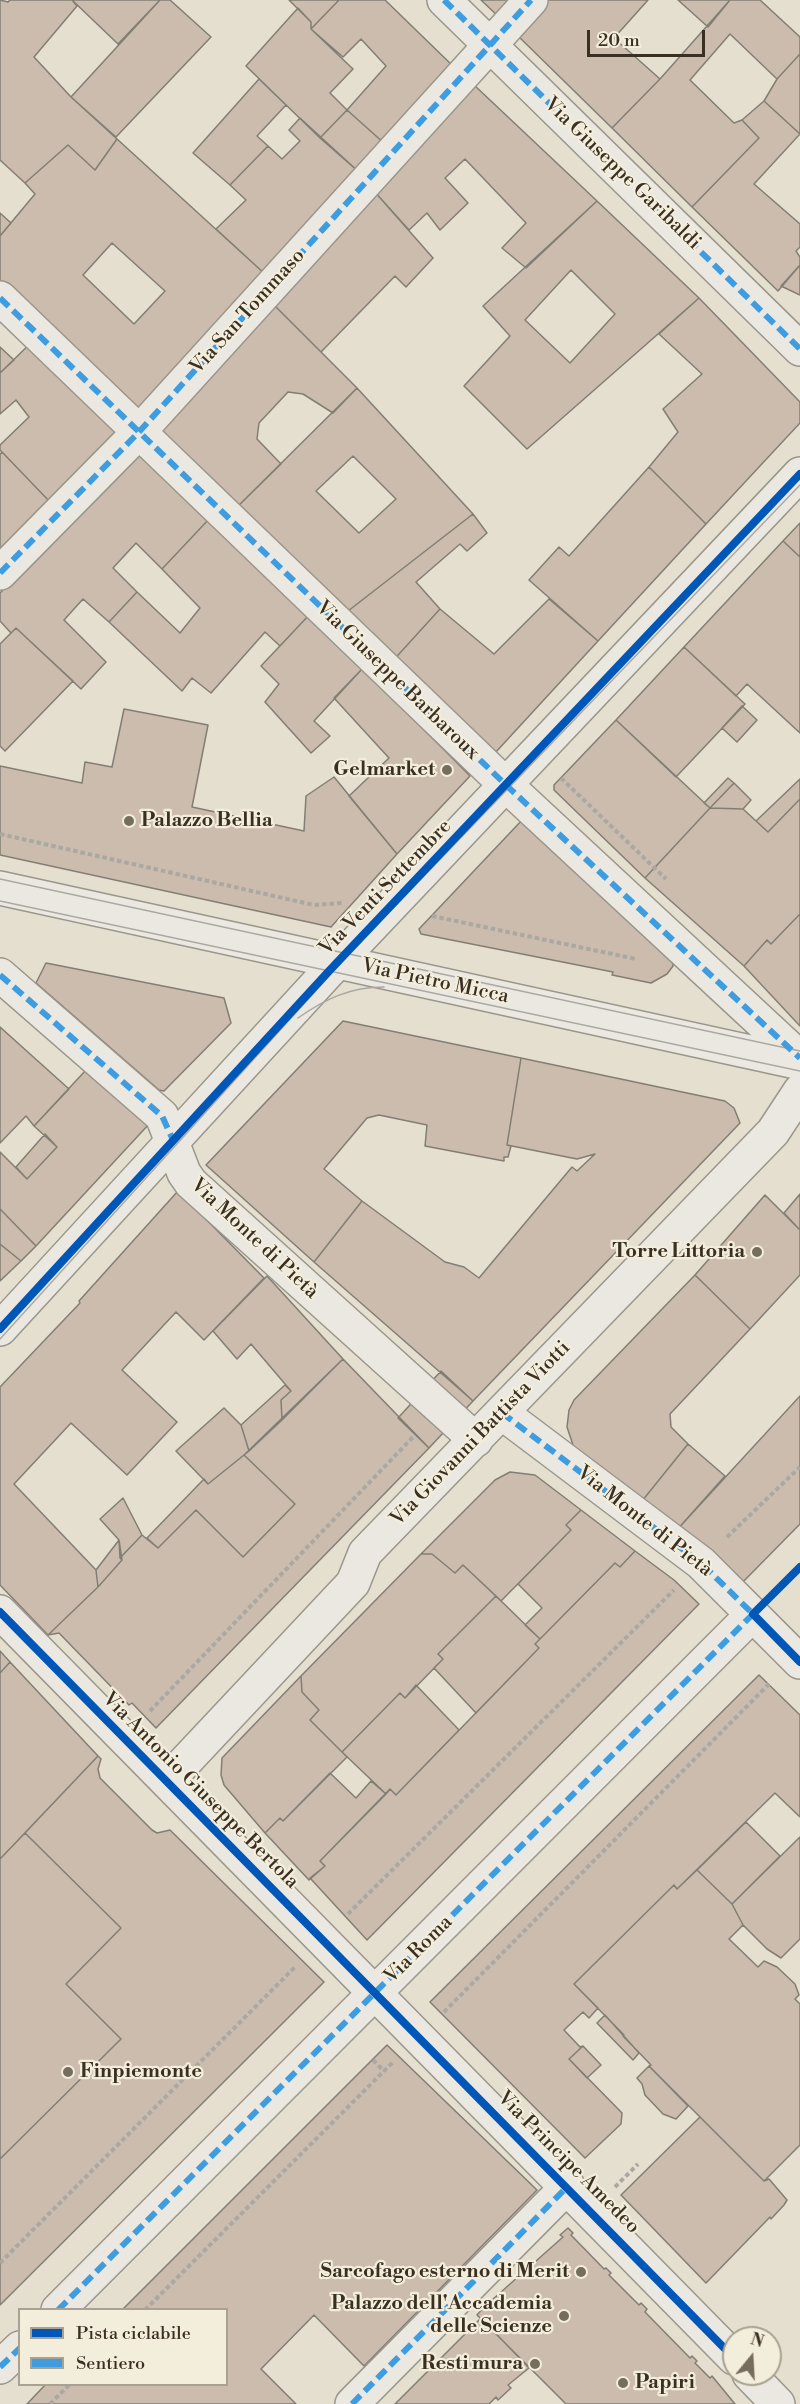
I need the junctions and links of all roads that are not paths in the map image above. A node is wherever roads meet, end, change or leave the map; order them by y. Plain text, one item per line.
1 (444, 0) edge
2 (531, 0) edge
3 (490, 45) junction
4 (0, 298) edge
5 (800, 349) edge
6 (138, 433) junction
7 (800, 474) edge
8 (0, 573) edge
9 (506, 785) junction
10 (0, 888) edge
11 (338, 961) junction
12 (0, 975) edge
13 (800, 1058) edge
14 (800, 1063) edge
15 (800, 1091) edge
16 (173, 1140) junction
17 (0, 1329) edge
18 (502, 1413) junction
19 (476, 1440) junction
20 (0, 1612) edge
21 (753, 1614) junction
22 (800, 1662) edge
23 (168, 1780) junction
24 (376, 1993) junction
25 (568, 2186) junction
26 (60, 2308) edge
27 (722, 2346) edge
28 (18, 2350) edge
29 (0, 2367) edge
30 (761, 2386) edge
31 (352, 2404) edge
32 (778, 2404) edge

1 - 3 street, Via Giuseppe Garibaldi
2 - 3 street, Via San Tommaso
3 - 5 street, Via Giuseppe Garibaldi
3 - 6 street, Via San Tommaso
4 - 6 street, Via Giuseppe Barbaroux
6 - 8 street, Via San Tommaso
6 - 9 street, Via Giuseppe Barbaroux
7 - 9 street, Via Venti Settembre
9 - 11 street, Via Venti Settembre
9 - 13 street, Via Giuseppe Barbaroux
10 - 11 street, Via Pietro Micca
11 - 14 street, Via Pietro Micca
11 - 16 street, Via Venti Settembre
12 - 16 street, Via Monte di Pietà
15 - 18 street, Via Giovanni Battista Viotti
16 - 17 street, Via Venti Settembre
16 - 19 street, Via Monte di Pietà
18 - 19 street, Via Giovanni Battista Viotti
18 - 21 street, Via Monte di Pietà
19 - 23 street, Via Giovanni Battista Viotti
20 - 23 street, Via Antonio Giuseppe Bertola
21 - 22 street, Via Monte di Pietà
21 - 24 street, Via Roma
23 - 24 street, Via Antonio Giuseppe Bertola
24 - 25 street, Via Principe Amedeo
24 - 26 street, Via Roma
25 - 27 street, Via Principe Amedeo
25 - 31 street
28 - 29 street
30 - 32 street

